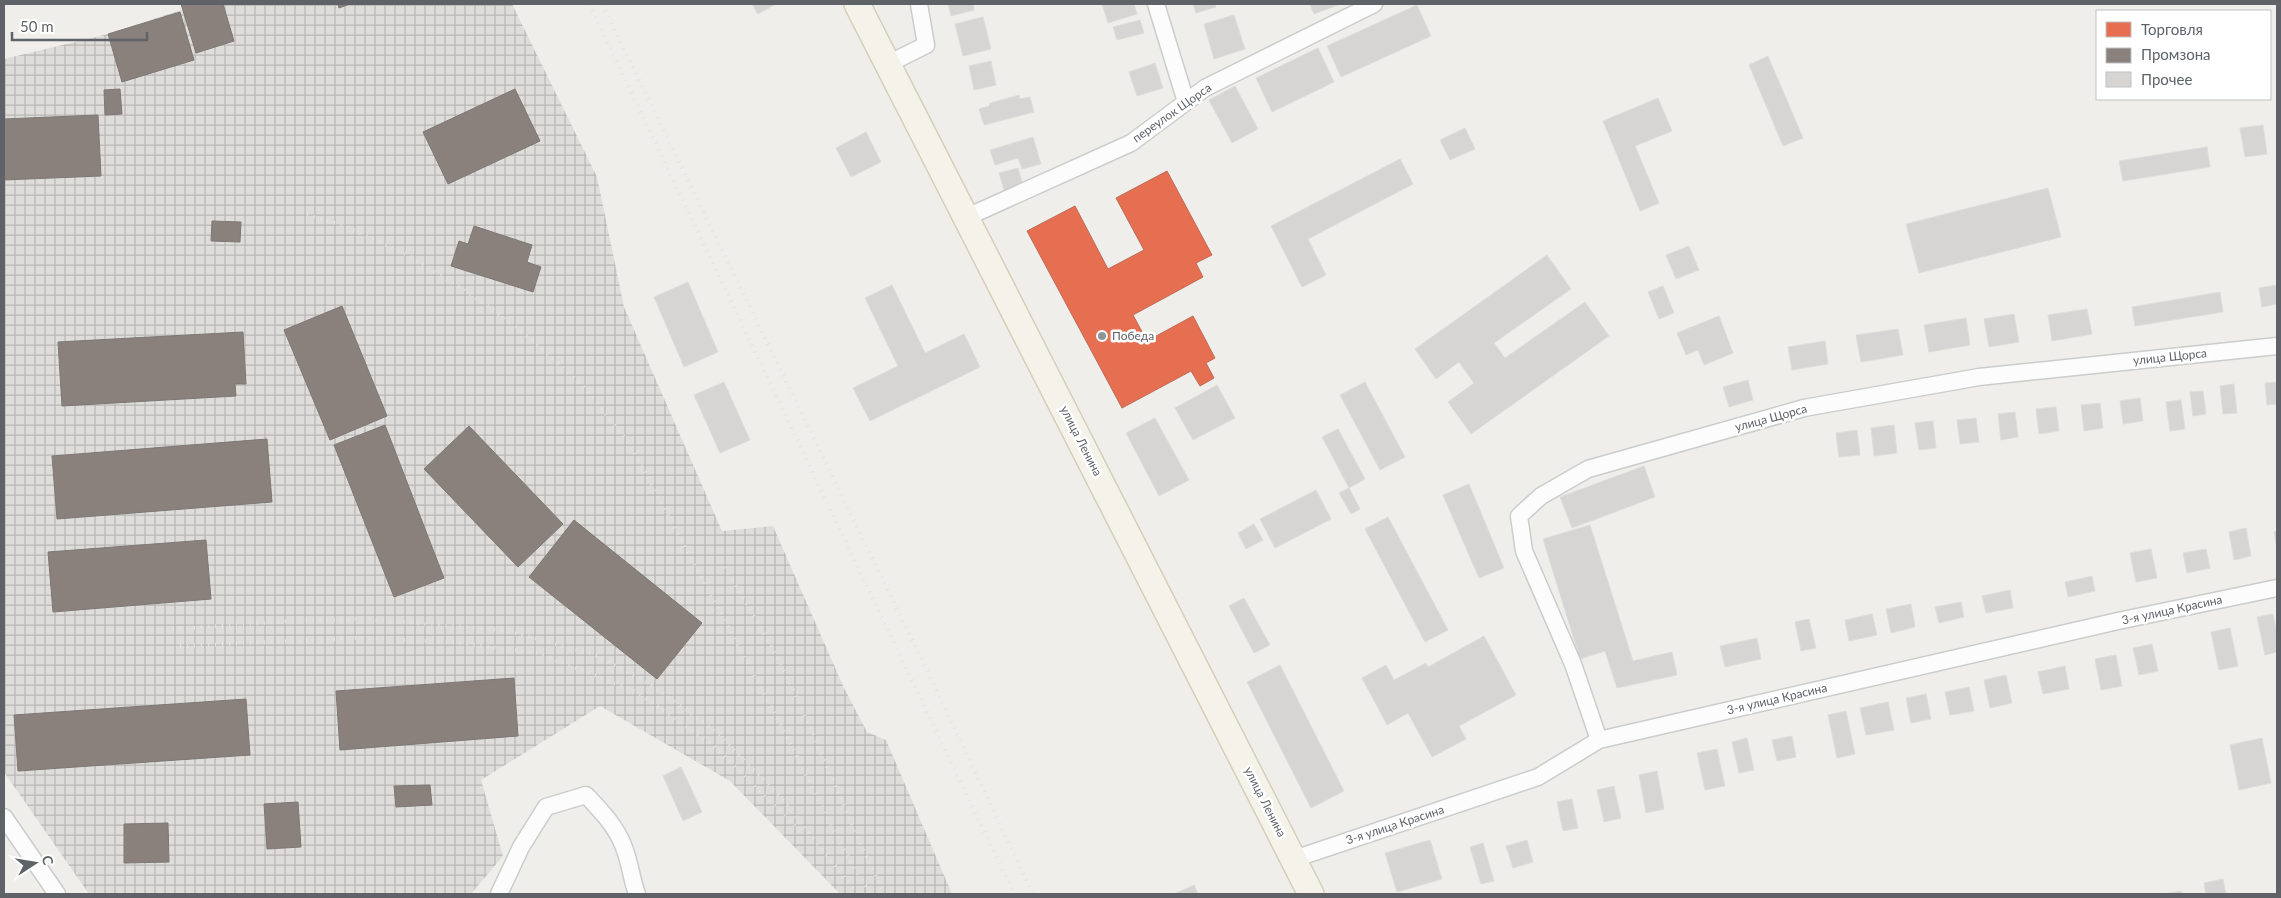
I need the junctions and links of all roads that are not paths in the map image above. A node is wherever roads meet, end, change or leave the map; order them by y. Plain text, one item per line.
1 (857, 4) edge
2 (919, 4) edge
3 (1156, 4) edge
4 (1374, 4) edge
5 (888, 64) junction
6 (1186, 102) junction
7 (967, 217) junction
8 (2277, 346) edge
9 (2277, 588) edge
10 (1599, 740) junction
11 (4, 817) edge
12 (1294, 859) junction
13 (57, 894) edge
14 (499, 894) edge
15 (638, 894) edge
16 (1311, 894) edge

1 - 5 main road, улица Ленина
2 - 5 street
3 - 6 street
4 - 6 street, переулок Щорса
5 - 7 main road, улица Ленина
6 - 7 street, переулок Щорса
7 - 12 main road, улица Ленина
8 - 10 street, улица Щорса
9 - 10 street, 3-я улица Красина
10 - 12 street, 3-я улица Красина
11 - 13 street
12 - 16 main road, улица Ленина
14 - 15 street

